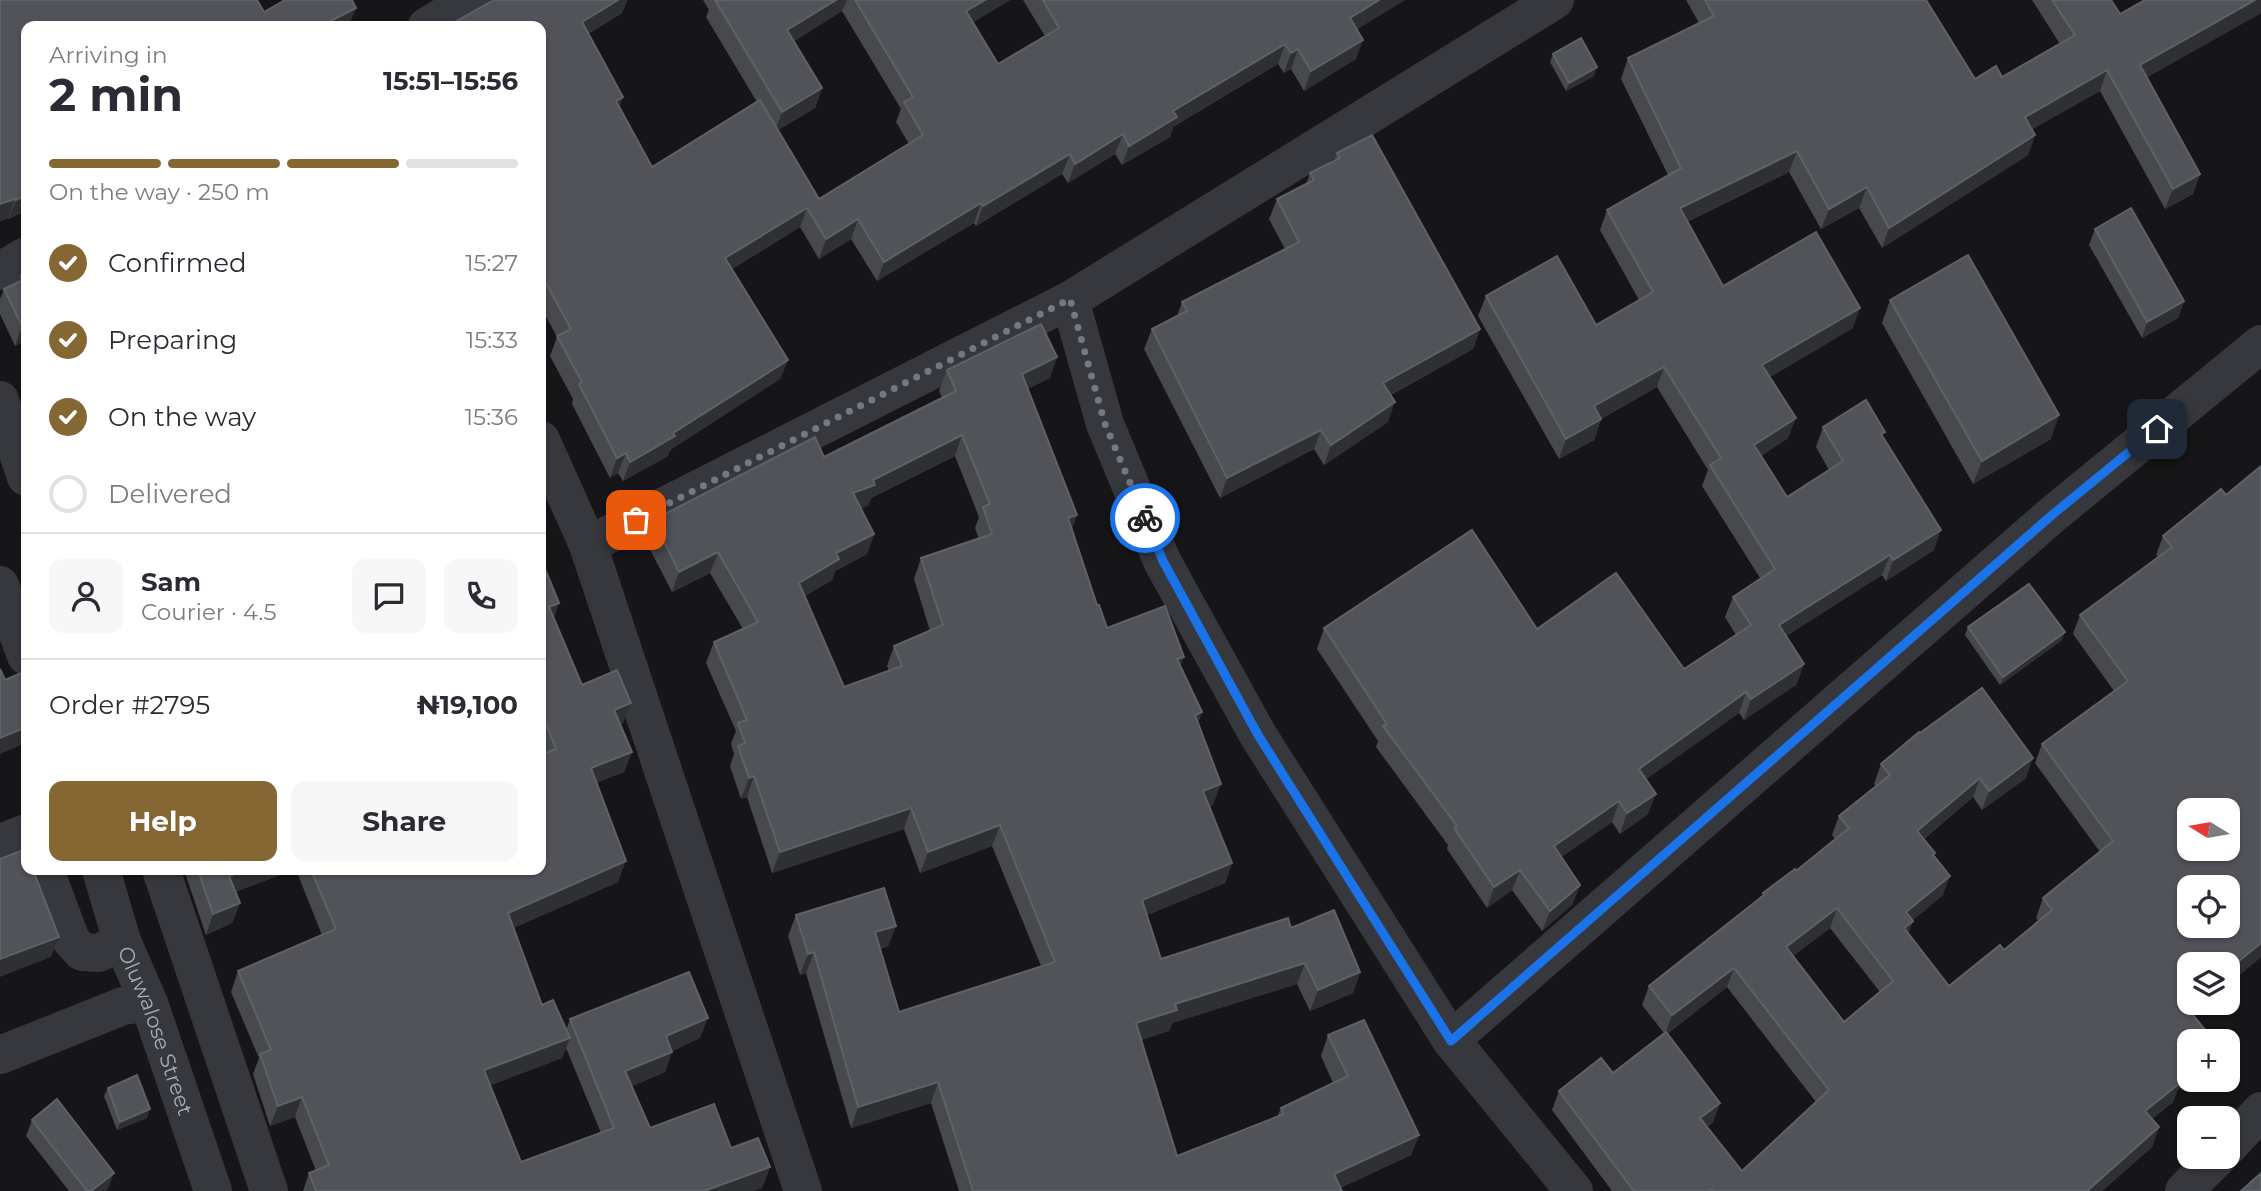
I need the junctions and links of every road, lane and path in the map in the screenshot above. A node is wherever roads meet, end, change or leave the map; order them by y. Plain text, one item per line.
1 (471, 0) edge
2 (1555, 0) edge
3 (435, 21) edge
4 (21, 259) edge
5 (0, 271) edge
6 (1070, 299) junction
7 (2261, 344) edge
8 (0, 400) edge
9 (546, 451) edge
10 (21, 462) edge
11 (587, 545) junction
12 (0, 585) edge
13 (21, 642) edge
14 (21, 835) edge
15 (0, 843) edge
16 (48, 875) edge
17 (102, 875) edge
18 (163, 875) edge
19 (122, 941) junction
20 (149, 1003) junction
21 (1451, 1041) junction
22 (0, 1055) edge
23 (2261, 1111) edge
24 (2240, 1134) edge
25 (250, 1136) junction
26 (200, 1152) junction
27 (2206, 1169) edge
28 (213, 1191) edge
29 (269, 1191) edge
30 (803, 1191) edge
31 (1574, 1191) edge
32 (2184, 1191) edge

1 - 3 street
2 - 6 street
4 - 5 street
6 - 11 street
6 - 21 street
7 - 21 street
8 - 10 street
9 - 11 street
11 - 30 street
12 - 13 street
14 - 15 street
16 - 19 street
17 - 19 street, Oluwalose Street
18 - 25 street
19 - 20 street, Oluwalose Street
20 - 22 street
20 - 26 street, Oluwalose Street
21 - 31 street
23 - 24 street
25 - 26 street
25 - 29 street
26 - 28 street, Oluwalose Street
27 - 32 street

